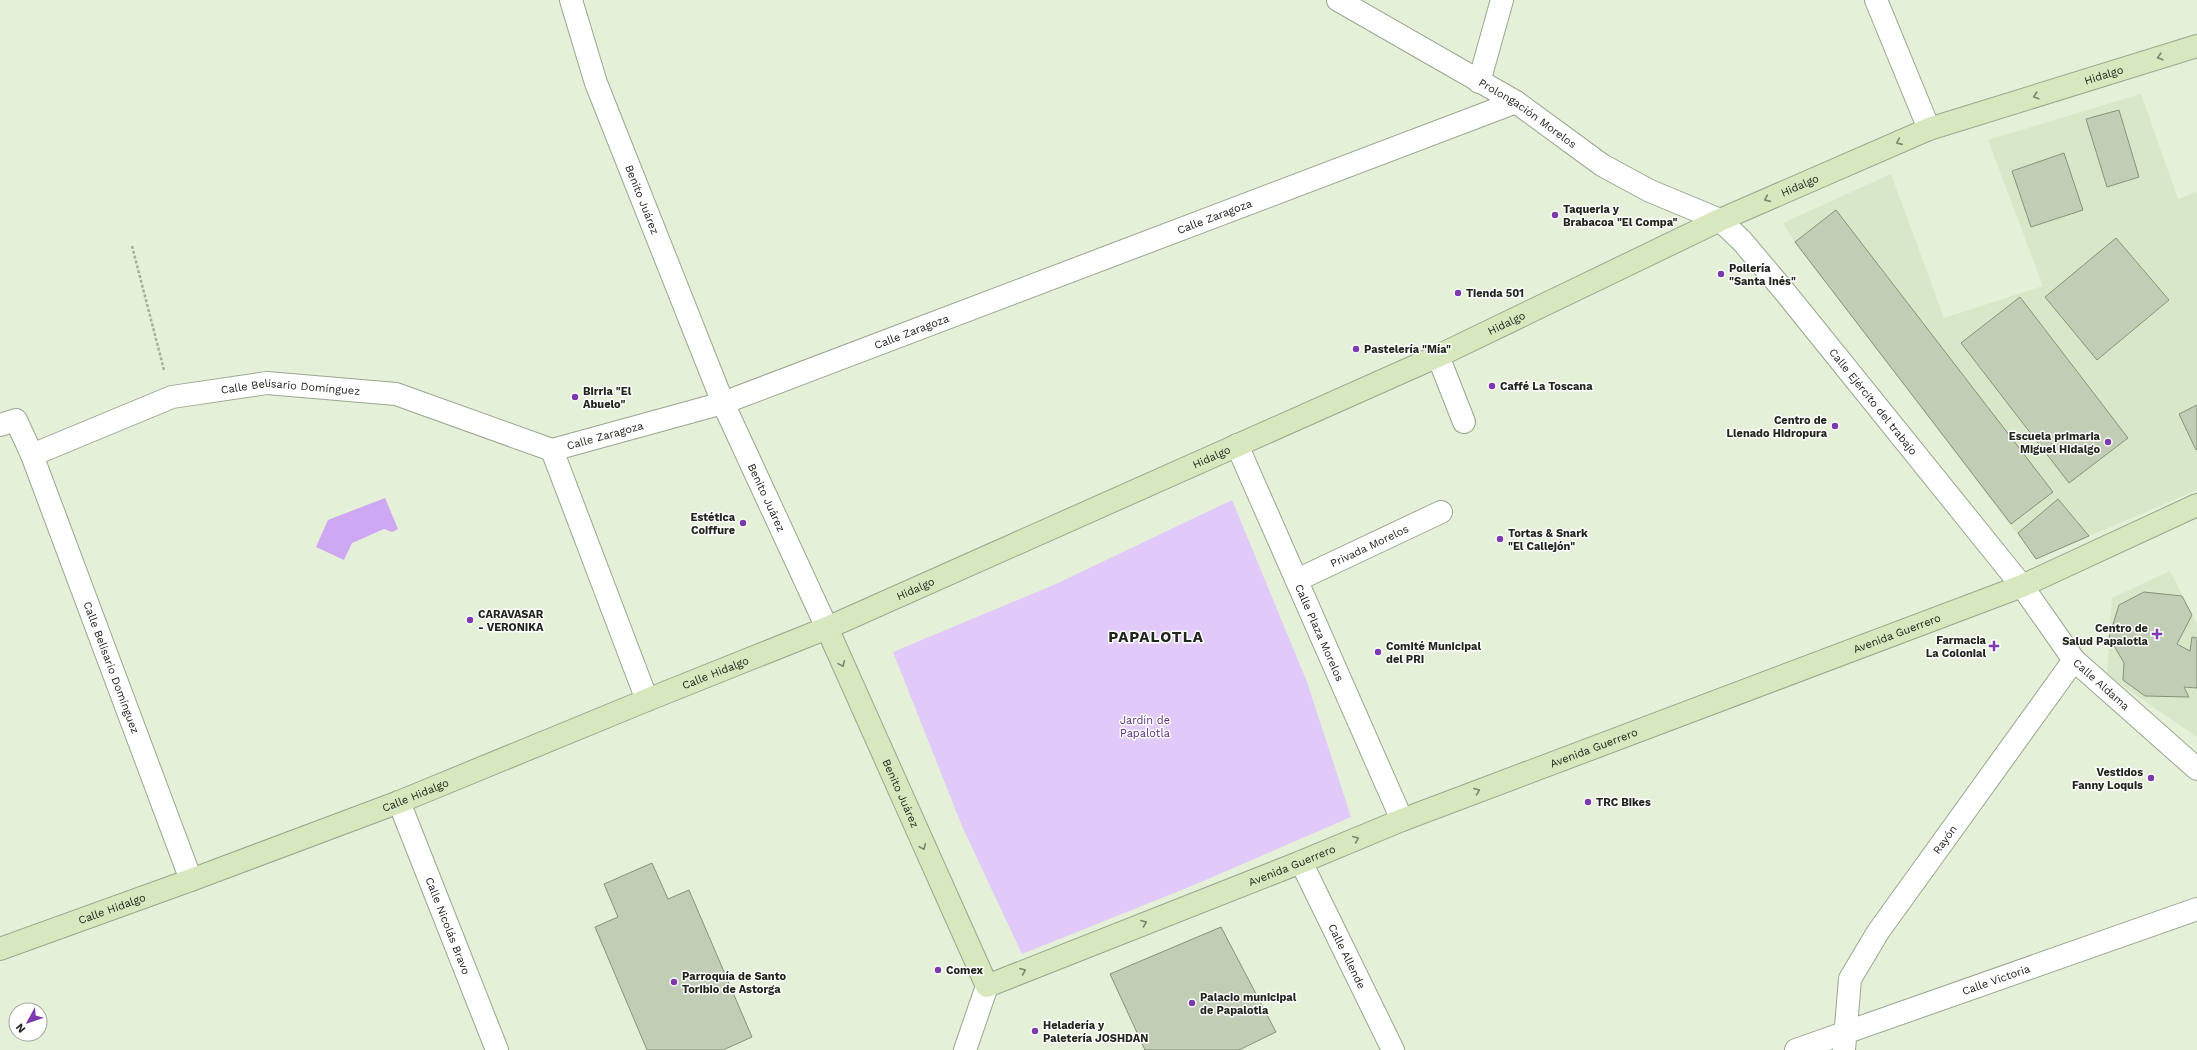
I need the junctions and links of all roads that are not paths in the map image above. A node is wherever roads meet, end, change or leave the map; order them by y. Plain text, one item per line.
1 (571, 0) edge
2 (1338, 0) edge
3 (1502, 0) edge
4 (1876, 0) edge
5 (2197, 46) edge
6 (1479, 82) junction
7 (1516, 102) junction
8 (1929, 129) junction
9 (1720, 220) junction
10 (1438, 356) junction
11 (722, 403) junction
12 (1464, 422) dead end
13 (0, 426) edge
14 (1237, 445) junction
15 (552, 450) junction
16 (32, 455) junction
17 (2197, 505) edge
18 (1442, 512) dead end
19 (1297, 580) junction
20 (2022, 586) junction
21 (827, 628) junction
22 (2074, 660) junction
23 (647, 700) junction
24 (2197, 769) edge
25 (399, 802) junction
26 (1402, 820) junction
27 (1301, 862) junction
28 (191, 880) junction
29 (2197, 909) edge
30 (0, 949) edge
31 (987, 986) junction
32 (1844, 1041) edge
33 (497, 1050) edge
34 (965, 1050) edge
35 (1393, 1050) edge
36 (1796, 1050) edge

1 - 11 street, Benito Juárez
2 - 6 street, Prolongación Morelos
3 - 6 street
4 - 8 street
5 -> 8 main road, Hidalgo
6 - 7 street, Prolongación Morelos
7 - 9 street, Prolongación Morelos
7 - 11 street, Calle Zaragoza
8 -> 9 main road, Hidalgo
9 - 10 main road, Hidalgo
9 - 20 street, Calle Ejército del trabajo
10 - 12 street
10 - 14 main road, Hidalgo
11 - 15 street, Calle Zaragoza
11 - 21 street, Benito Juárez
13 - 16 street, Calle Belisario Domínguez
14 - 19 street, Calle Plaza Morelos
14 - 21 main road, Hidalgo
15 - 16 street, Calle Belisario Domínguez
15 - 23 street, Calle Zaragoza
16 - 28 street, Calle Belisario Domínguez
17 - 20 main road, Avenida Guerrero
18 - 19 street, Privada Morelos
19 - 26 street, Calle Plaza Morelos
20 - 22 street, Calle Aldama
26 -> 20 main road, Avenida Guerrero
21 - 23 main road, Calle Hidalgo
21 -> 31 main road, Benito Juárez
22 - 24 street, Calle Aldama
22 - 32 street, Rayón
23 - 25 main road, Calle Hidalgo
25 - 28 main road, Calle Hidalgo
25 - 33 street, Calle Nicolás Bravo
27 -> 26 main road, Avenida Guerrero
31 -> 27 main road, Avenida Guerrero
27 - 35 street, Calle Allende
28 - 30 main road, Calle Hidalgo
29 - 32 street, Calle Victoria
31 - 34 street
32 - 36 street, Calle Victoria

